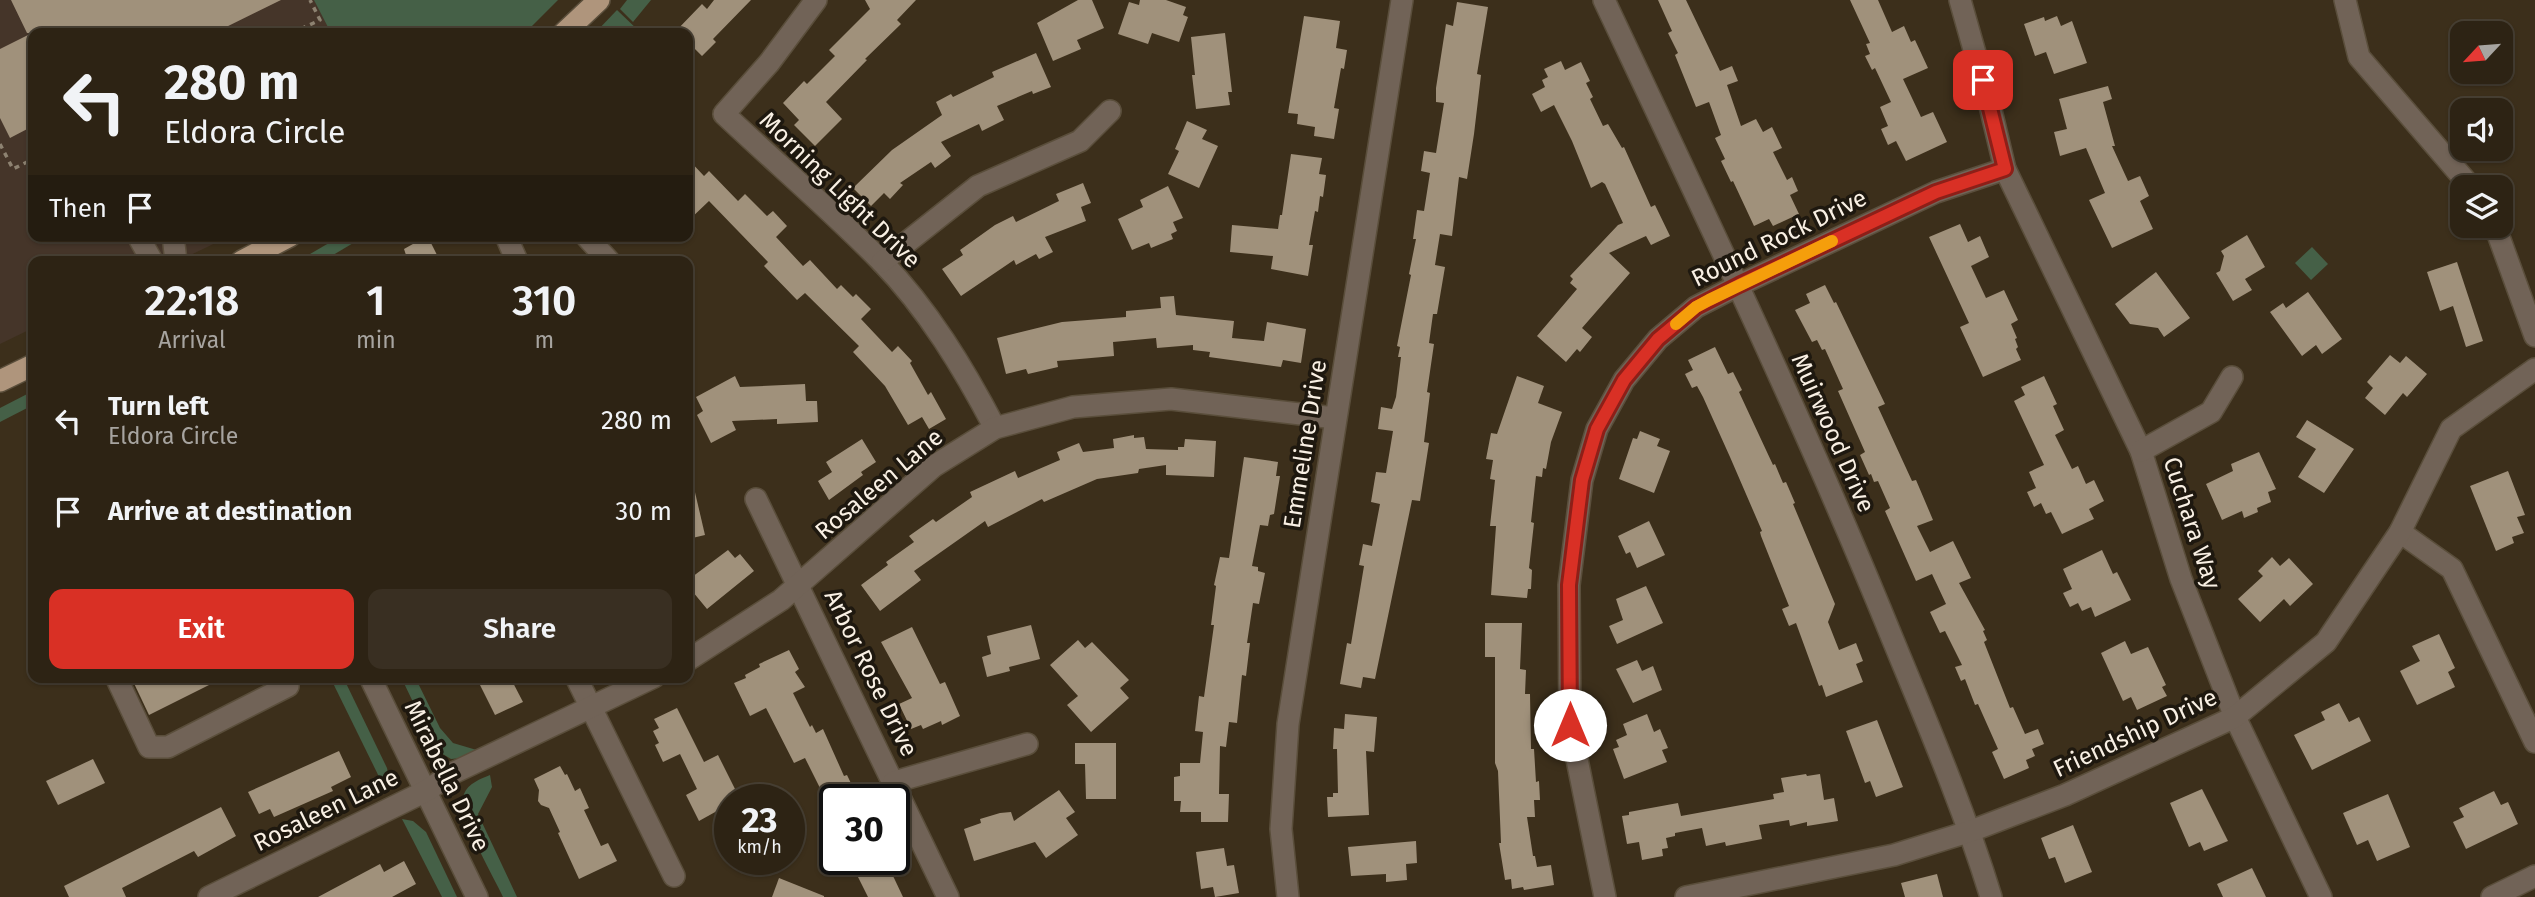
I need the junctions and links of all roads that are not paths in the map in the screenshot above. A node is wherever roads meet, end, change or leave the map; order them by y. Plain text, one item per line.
1 (599, 0) edge
2 (816, 0) edge
3 (1402, 0) edge
4 (1604, 0) edge
5 (1960, 0) edge
6 (2345, 0) edge
7 (569, 28) edge
8 (1110, 111) dead end
9 (2005, 169) junction
10 (2462, 175) edge
11 (2499, 238) edge
12 (278, 242) edge
13 (592, 242) edge
14 (252, 256) edge
15 (604, 256) edge
16 (882, 262) junction
17 (1739, 285) junction
18 (2535, 336) edge
19 (28, 367) edge
20 (2535, 369) edge
21 (2232, 377) dead end
22 (0, 381) edge
23 (1335, 418) junction
24 (995, 428) junction
25 (2141, 452) junction
26 (756, 499) dead end
27 (2400, 532) junction
28 (799, 585) junction
29 (693, 657) edge
30 (119, 683) edge
31 (287, 683) edge
32 (373, 683) edge
33 (579, 683) edge
34 (642, 683) edge
35 (591, 709) junction
36 (2235, 717) junction
37 (2535, 742) edge
38 (1027, 744) dead end
39 (894, 782) junction
40 (426, 791) junction
41 (1971, 831) junction
42 (674, 876) dead end
43 (2535, 876) edge
44 (209, 897) edge
45 (477, 897) edge
46 (948, 897) edge
47 (1288, 897) edge
48 (1605, 897) edge
49 (1686, 897) edge
50 (1992, 897) edge
51 (2321, 897) edge
52 (2492, 897) edge

1 - 7 main road
2 - 16 street, Morning Light Drive
3 - 23 street, Emmeline Drive
4 - 17 street, Muirwood Drive
5 - 9 street, Cuchara Way
6 - 10 street
8 - 16 street
9 - 17 street, Round Rock Drive
9 - 25 street, Cuchara Way
11 - 18 street
12 - 14 main road
13 - 15 street
16 - 24 street, Morning Light Drive
17 - 41 street, Muirwood Drive
17 - 48 street, Round Rock Drive
19 - 22 main road
20 - 27 street, Friendship Drive
21 - 25 street
23 - 24 street, Rosaleen Lane
23 - 47 street, Emmeline Drive
24 - 28 street, Rosaleen Lane
25 - 36 street, Cuchara Way
26 - 28 street, Arbor Rose Drive
27 - 36 street, Friendship Drive
27 - 37 street
28 - 29 street, Rosaleen Lane
28 - 39 street, Arbor Rose Drive
30 - 31 street
32 - 40 street, Mirabella Drive
33 - 35 street
34 - 35 street, Rosaleen Lane
35 - 40 street, Rosaleen Lane
35 - 42 street
36 - 41 street, Friendship Drive
36 - 51 street, Cuchara Way
38 - 39 street
39 - 46 street, Arbor Rose Drive
40 - 44 street, Rosaleen Lane
40 - 45 street, Mirabella Drive
41 - 49 street, Friendship Drive
41 - 50 street, Muirwood Drive
43 - 52 street

